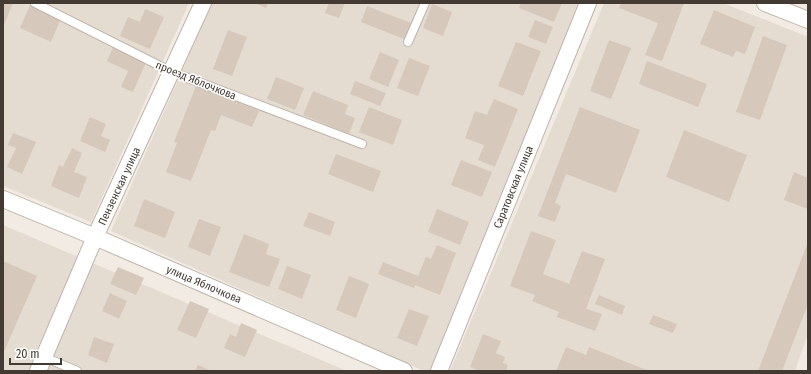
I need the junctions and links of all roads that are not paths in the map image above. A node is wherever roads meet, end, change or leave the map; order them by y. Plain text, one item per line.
1 (36, 3) edge
2 (203, 3) edge
3 (424, 3) edge
4 (588, 3) edge
5 (765, 3) edge
6 (808, 20) edge
7 (408, 42) dead end
8 (172, 72) junction
9 (362, 144) dead end
10 (3, 200) edge
11 (95, 237) junction
12 (41, 364) edge
13 (77, 371) edge
14 (404, 371) edge
15 (439, 371) edge

1 - 8 lane, проезд Яблочкова
2 - 8 street, Пензенская улица
3 - 7 lane
4 - 15 street, Саратовская улица
5 - 6 street
8 - 9 lane, проезд Яблочкова
8 - 11 street, Пензенская улица
10 - 11 street, улица Яблочкова
11 - 12 street, Пензенская улица
11 - 14 street, улица Яблочкова
12 - 13 lane

